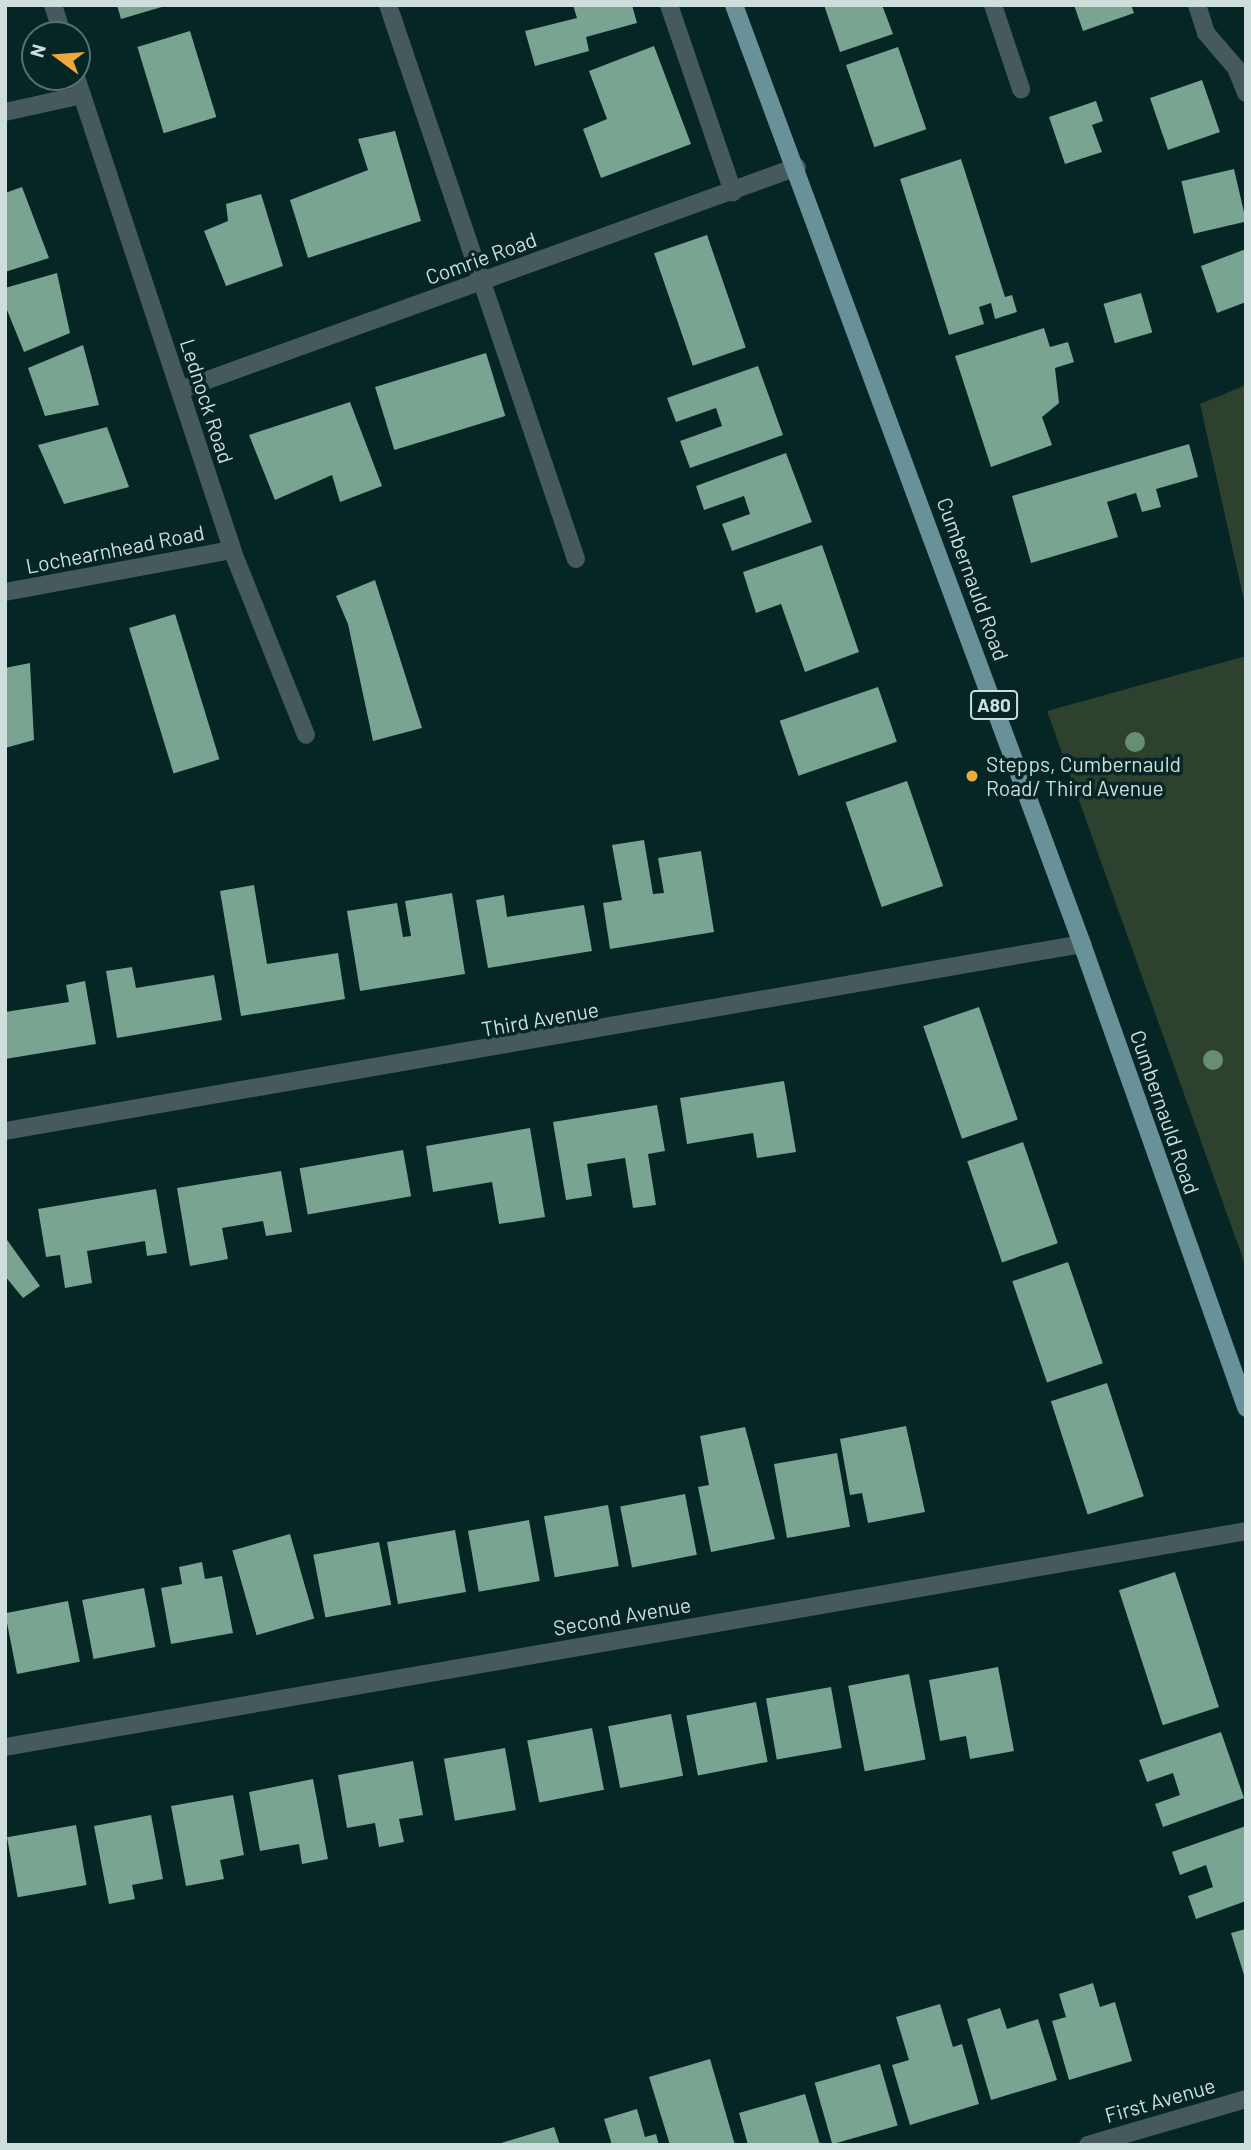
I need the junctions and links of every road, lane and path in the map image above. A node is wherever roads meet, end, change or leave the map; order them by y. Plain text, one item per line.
1 (388, 5) edge
2 (669, 5) edge
3 (734, 5) edge
4 (993, 5) edge
5 (1197, 5) edge
6 (1021, 89) dead end
7 (81, 91) edge
8 (1246, 93) edge
9 (82, 95) junction
10 (5, 112) edge
11 (797, 166) junction
12 (733, 192) junction
13 (483, 281) junction
14 (180, 390) junction
15 (232, 550) junction
16 (576, 559) dead end
17 (5, 592) edge
18 (306, 735) dead end
19 (1082, 944) junction
20 (5, 1131) edge
21 (1246, 1408) edge
22 (1246, 1531) edge
23 (5, 1747) edge
24 (1246, 2099) edge
25 (1087, 2145) edge

1 - 13 street
2 - 12 street
3 - 11 main road, Cumbernauld Road / A80
4 - 6 street
5 - 8 street
7 - 9 street, Lednock Road
9 - 10 street
9 - 14 street, Lednock Road
11 - 12 street, Comrie Road
11 - 19 main road, Cumbernauld Road / A80
12 - 13 street, Comrie Road
13 - 14 street, Comrie Road
13 - 16 street
14 - 15 street, Lednock Road
15 - 17 street, Lochearnhead Road
15 - 18 street, Lednock Road
19 - 20 street, Third Avenue
19 - 21 main road, Cumbernauld Road / A80
22 - 23 street, Second Avenue
24 - 25 street, First Avenue

